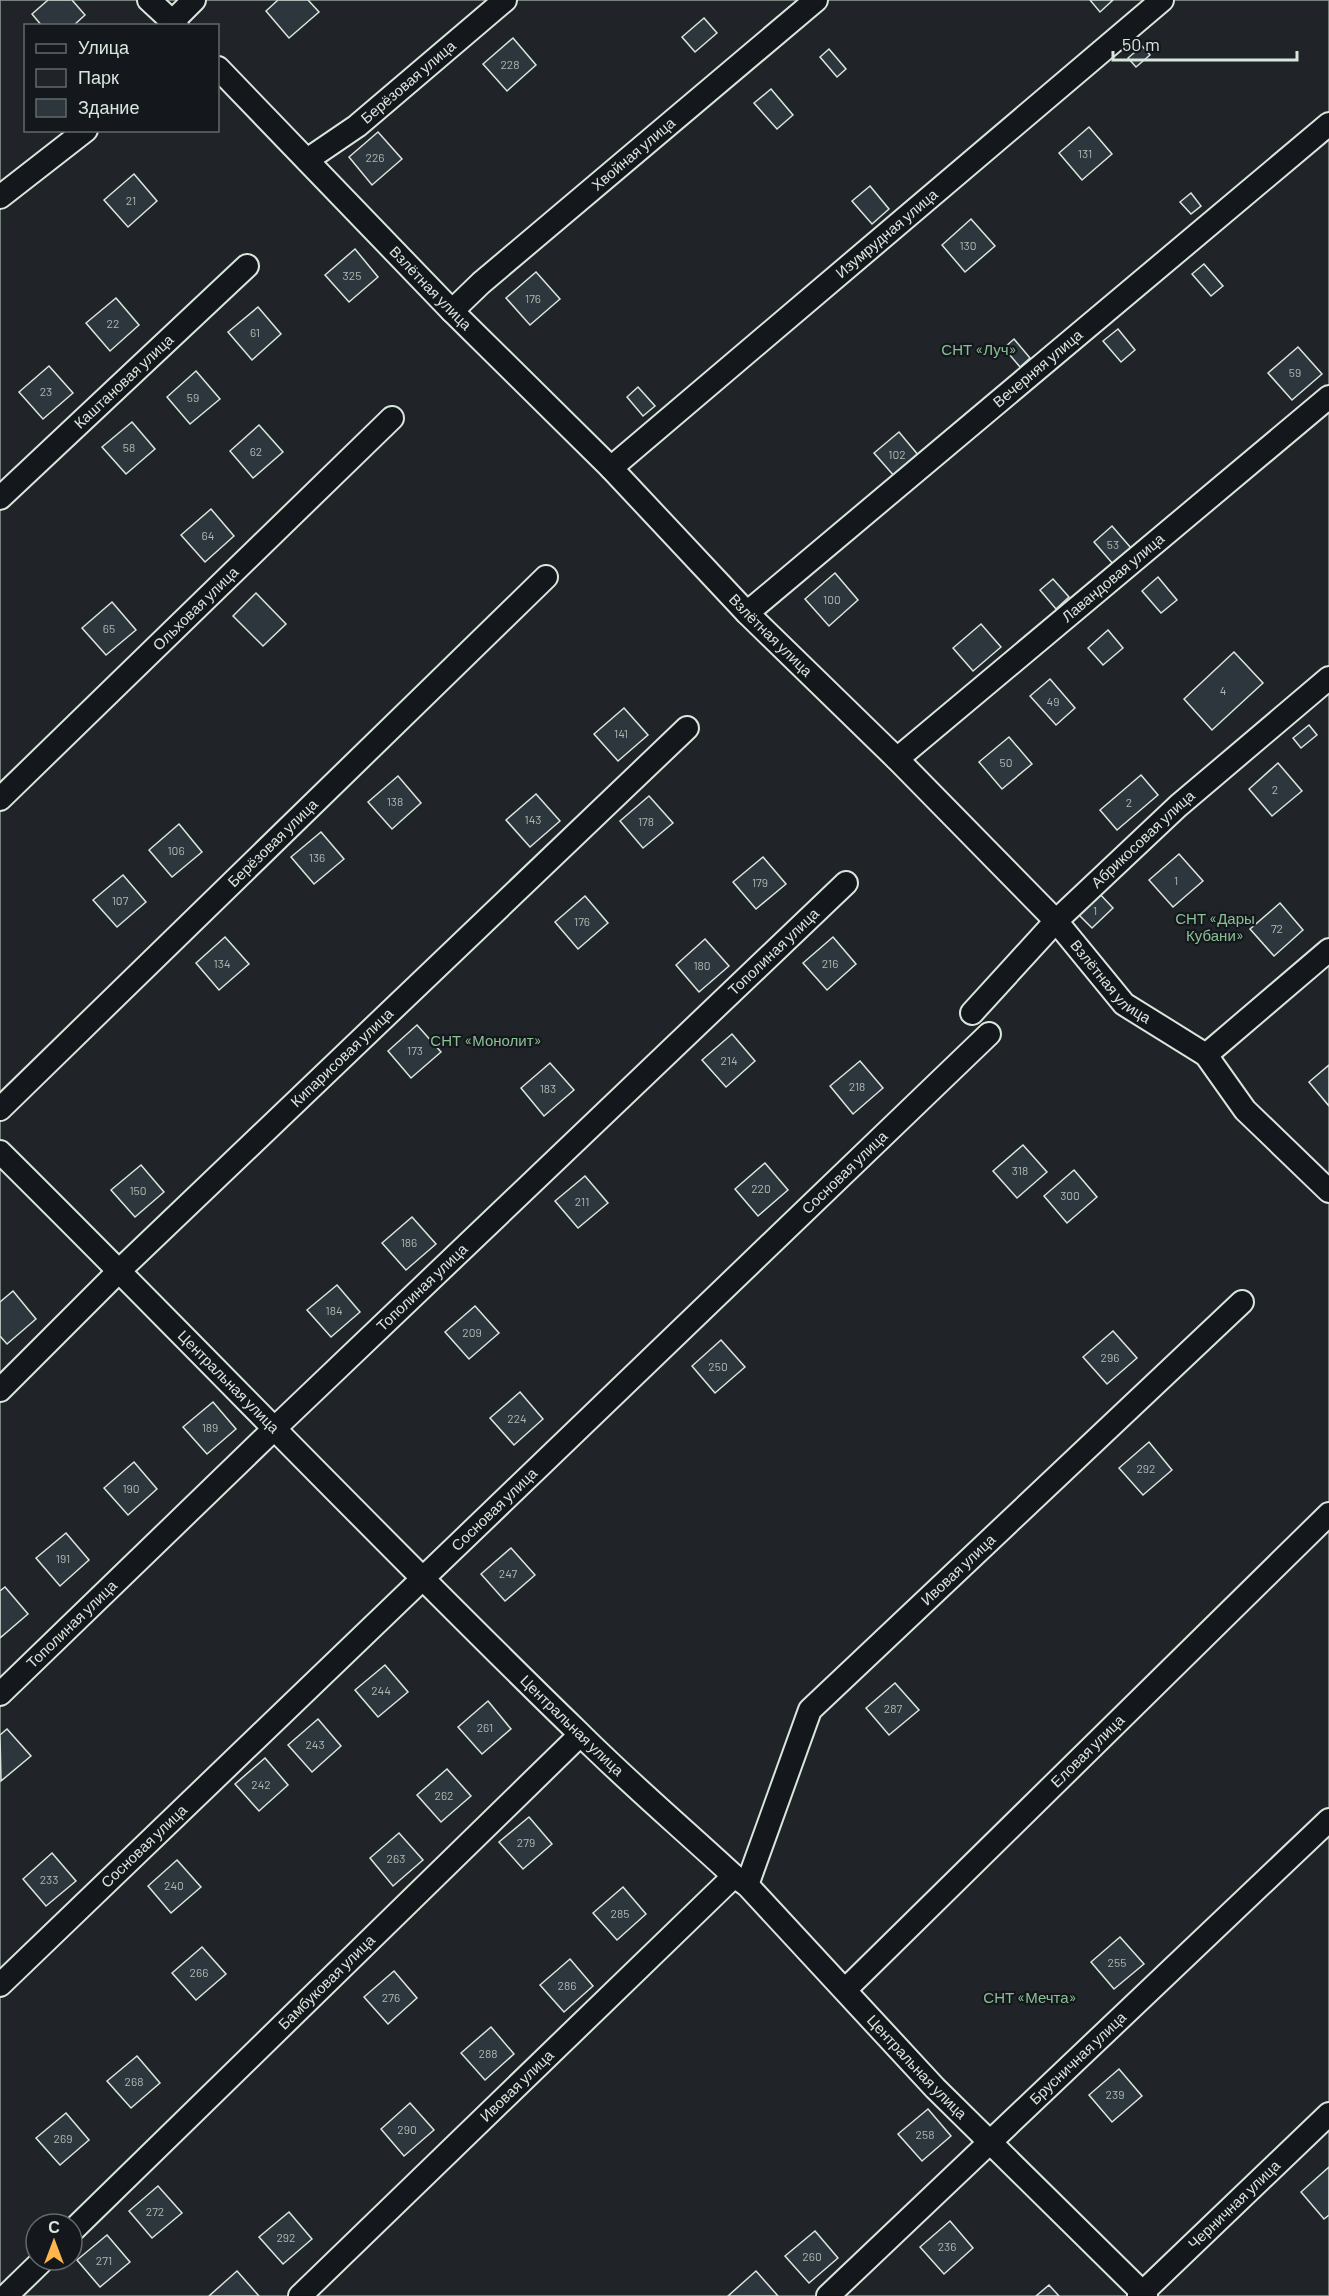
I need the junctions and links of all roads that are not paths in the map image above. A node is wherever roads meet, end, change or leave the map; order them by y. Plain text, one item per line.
1 (149, 0) edge
2 (194, 0) edge
3 (505, 0) edge
4 (816, 0) edge
5 (1162, 0) edge
6 (175, 23) edge
7 (219, 69) edge
8 (1329, 124) edge
9 (83, 132) edge
10 (307, 160) junction
11 (0, 197) edge
12 (247, 266) dead end
13 (452, 311) junction
14 (1329, 397) edge
15 (392, 418) dead end
16 (610, 468) junction
17 (0, 498) edge
18 (546, 577) dead end
19 (747, 613) junction
20 (1329, 678) edge
21 (687, 728) dead end
22 (897, 759) junction
23 (0, 799) edge
24 (846, 883) dead end
25 (1056, 921) junction
26 (1329, 950) edge
27 (972, 1013) dead end
28 (989, 1034) dead end
29 (1206, 1055) junction
30 (0, 1109) edge
31 (0, 1152) edge
32 (1329, 1191) edge
33 (120, 1270) junction
34 (1242, 1302) dead end
35 (0, 1390) edge
36 (274, 1428) junction
37 (1329, 1514) edge
38 (422, 1579) junction
39 (0, 1694) edge
40 (580, 1735) junction
41 (1329, 1820) edge
42 (740, 1881) junction
43 (0, 1985) edge
44 (846, 1989) junction
45 (1329, 2114) edge
46 (990, 2141) junction
47 (84, 2219) edge
48 (31, 2272) edge
49 (1142, 2295) edge
50 (6, 2296) edge
51 (300, 2296) edge
52 (828, 2296) edge

1 - 6 street
2 - 6 street
3 - 10 street, Берёзовая улица
4 - 13 street, Хвойная улица
5 - 16 street, Изумрудная улица
7 - 10 street, Взлётная улица
8 - 19 street, Вечерняя улица
9 - 11 street
10 - 13 street, Взлётная улица
12 - 17 street, Каштановая улица
13 - 16 street, Взлётная улица
14 - 22 street, Лавандовая улица
15 - 23 street, Ольховая улица
16 - 19 street, Взлётная улица
18 - 30 street, Берёзовая улица
19 - 22 street, Взлётная улица
20 - 25 street, Абрикосовая улица
21 - 33 street, Кипарисовая улица
22 - 25 street, Взлётная улица
24 - 36 street, Тополиная улица
25 - 27 street, Абрикосовая улица
25 - 29 street, Взлётная улица
26 - 29 street
28 - 38 street, Сосновая улица
29 - 32 street, Взлётная улица
31 - 33 street, Центральная улица
33 - 35 street, Кипарисовая улица
33 - 36 street, Центральная улица
34 - 42 street, Ивовая улица
36 - 38 street, Центральная улица
36 - 39 street, Тополиная улица
37 - 44 street, Еловая улица
38 - 40 street, Центральная улица
38 - 43 street, Сосновая улица
40 - 42 street, Центральная улица
40 - 47 street, Бамбуковая улица
41 - 46 street, Брусничная улица
42 - 44 street, Центральная улица
42 - 51 street, Ивовая улица
44 - 46 street, Центральная улица
45 - 49 street, Черничная улица
46 - 49 street, Центральная улица
46 - 52 street, Брусничная улица
48 - 50 street

